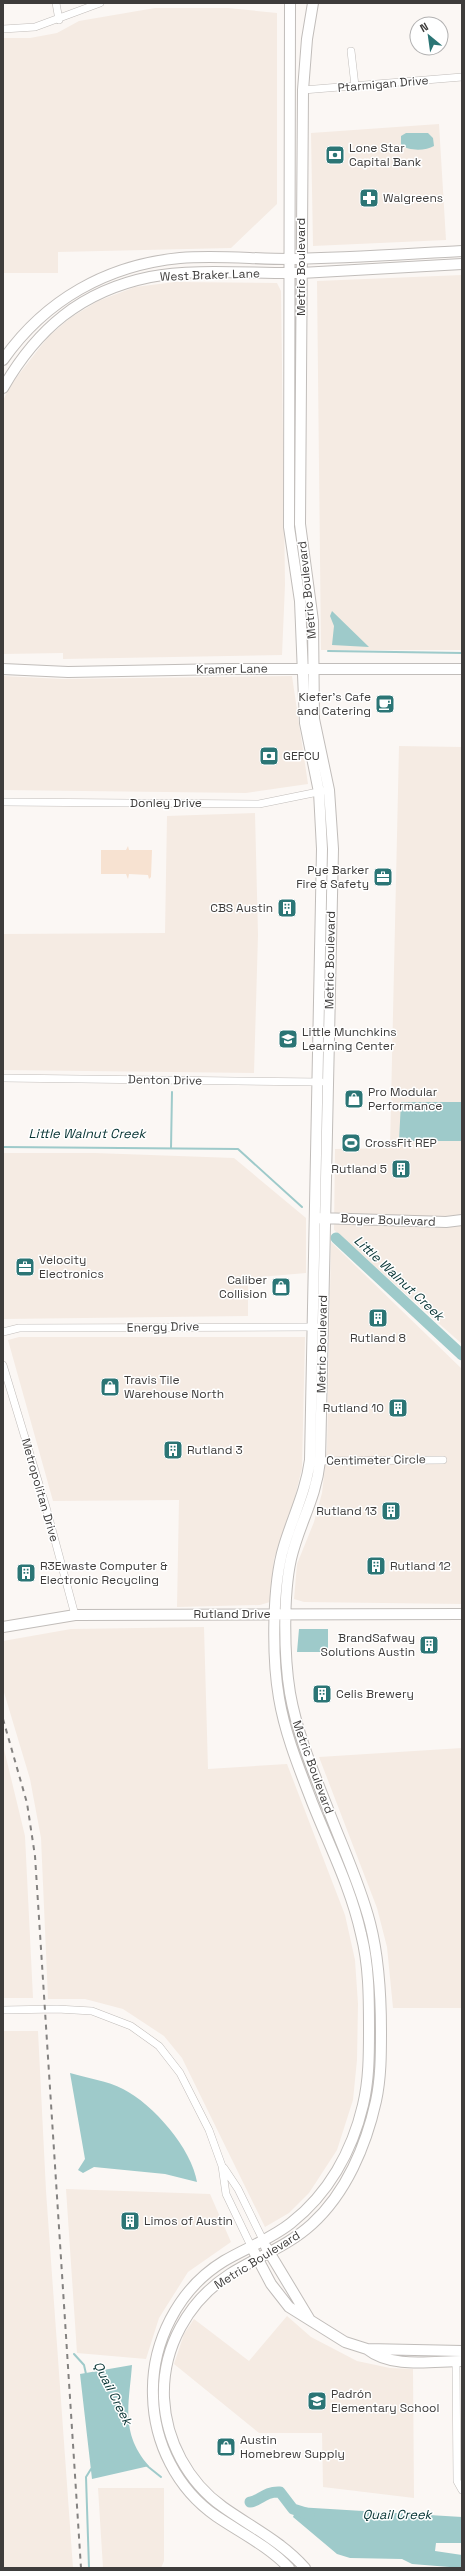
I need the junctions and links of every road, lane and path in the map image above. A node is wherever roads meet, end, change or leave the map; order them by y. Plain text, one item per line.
1 (56, 3) edge
2 (100, 3) edge
3 (290, 3) edge
4 (313, 3) edge
5 (58, 20) junction
6 (3, 29) edge
7 (351, 51) dead end
8 (462, 77) edge
9 (355, 86) junction
10 (304, 90) junction
11 (462, 251) edge
12 (433, 252) junction
13 (290, 258) junction
14 (301, 258) junction
15 (462, 264) edge
16 (431, 266) junction
17 (290, 272) junction
18 (302, 273) junction
19 (38, 319) junction
20 (49, 327) junction
21 (28, 330) junction
22 (38, 338) junction
23 (3, 360) edge
24 (3, 388) edge
25 (290, 465) junction
26 (301, 466) junction
27 (313, 668) junction
28 (3, 669) edge
29 (303, 669) junction
30 (462, 669) edge
31 (324, 791) junction
32 (3, 802) edge
33 (3, 1078) edge
34 (323, 1082) junction
35 (320, 1218) junction
36 (462, 1220) edge
37 (318, 1327) junction
38 (3, 1332) edge
39 (3, 1365) edge
40 (443, 1460) dead end
41 (315, 1461) junction
42 (306, 1486) junction
43 (316, 1488) junction
44 (462, 1614) edge
45 (75, 1615) junction
46 (276, 1615) junction
47 (287, 1615) junction
48 (3, 1627) edge
49 (304, 1748) junction
50 (293, 1752) junction
51 (374, 1939) junction
52 (363, 1942) junction
53 (3, 2010) edge
54 (362, 2110) junction
55 (373, 2113) junction
56 (222, 2166) junction
57 (263, 2240) junction
58 (251, 2246) junction
59 (269, 2253) junction
60 (257, 2259) junction
61 (310, 2320) junction
62 (160, 2345) junction
63 (171, 2349) junction
64 (462, 2351) edge
65 (425, 2356) junction
66 (459, 2361) edge
67 (192, 2476) junction
68 (182, 2483) junction
69 (462, 2490) edge
70 (212, 2499) junction
71 (205, 2507) junction
72 (289, 2568) edge
73 (305, 2568) edge

1 - 5 street
2 - 5 street
3 - 13 main road, Metric Boulevard
4 - 10 main road, Metric Boulevard
5 - 6 street
7 - 9 street
8 - 9 street, Ptarmigan Drive
9 - 10 street, Ptarmigan Drive
10 - 14 main road, Metric Boulevard
11 - 12 main road, West Braker Lane
12 - 14 main road, West Braker Lane
12 - 16 main road
13 - 14 main road, West Braker Lane
13 - 17 main road, Metric Boulevard
13 - 19 main road, West Braker Lane
14 - 18 main road, Metric Boulevard
15 - 16 main road, West Braker Lane
16 - 18 main road, West Braker Lane
17 - 18 main road, West Braker Lane
17 - 20 main road, West Braker Lane
17 - 25 main road, Metric Boulevard
18 - 26 main road, Metric Boulevard
19 - 20 main road
19 - 21 main road, West Braker Lane
20 - 22 main road, West Braker Lane
21 - 22 main road
21 - 23 main road, West Braker Lane
22 - 24 main road, West Braker Lane
25 - 26 main road
25 - 29 main road, Metric Boulevard
26 - 27 main road, Metric Boulevard
27 - 29 main road, Kramer Lane
27 - 30 main road, Kramer Lane
27 - 31 main road, Metric Boulevard
28 - 29 main road, Kramer Lane
29 - 31 main road, Metric Boulevard
31 - 32 street, Donley Drive
31 - 34 main road, Metric Boulevard
33 - 34 street, Denton Drive
34 - 35 main road, Metric Boulevard
35 - 36 main road, Boyer Boulevard
35 - 37 main road, Metric Boulevard
37 - 38 street, Energy Drive
37 - 41 main road, Metric Boulevard
39 - 45 street, Metropolitan Drive
40 - 41 street, Centimeter Circle
41 - 42 main road, Metric Boulevard
41 - 43 main road, Metric Boulevard
42 - 43 main road
42 - 46 main road, Metric Boulevard
43 - 47 main road, Metric Boulevard
44 - 47 main road, Rutland Drive
45 - 46 main road, Rutland Drive
45 - 48 main road, Rutland Drive
46 - 47 main road, Rutland Drive
46 - 50 main road, Metric Boulevard
47 - 49 main road, Metric Boulevard
49 - 50 main road
49 - 51 main road, Metric Boulevard
50 - 52 main road, Metric Boulevard
51 - 52 main road
51 - 55 main road, Metric Boulevard
52 - 54 main road, Metric Boulevard
53 - 56 street
54 - 55 main road
54 - 57 main road, Metric Boulevard
55 - 59 main road, Metric Boulevard
56 - 57 street
56 - 58 street
57 - 58 main road, Metric Boulevard
57 - 59 main road
58 - 60 main road
58 - 62 main road, Metric Boulevard
59 - 60 main road, Metric Boulevard
59 - 61 main road
60 - 61 main road
60 - 63 main road, Metric Boulevard
61 - 65 main road
62 - 63 main road
62 - 68 main road, Metric Boulevard
63 - 67 main road, Metric Boulevard
64 - 65 main road
65 - 66 main road
66 - 69 street
67 - 68 main road
67 - 70 main road, Metric Boulevard
68 - 71 main road, Metric Boulevard
70 - 71 main road
70 - 73 main road, Metric Boulevard
71 - 72 main road, Metric Boulevard

